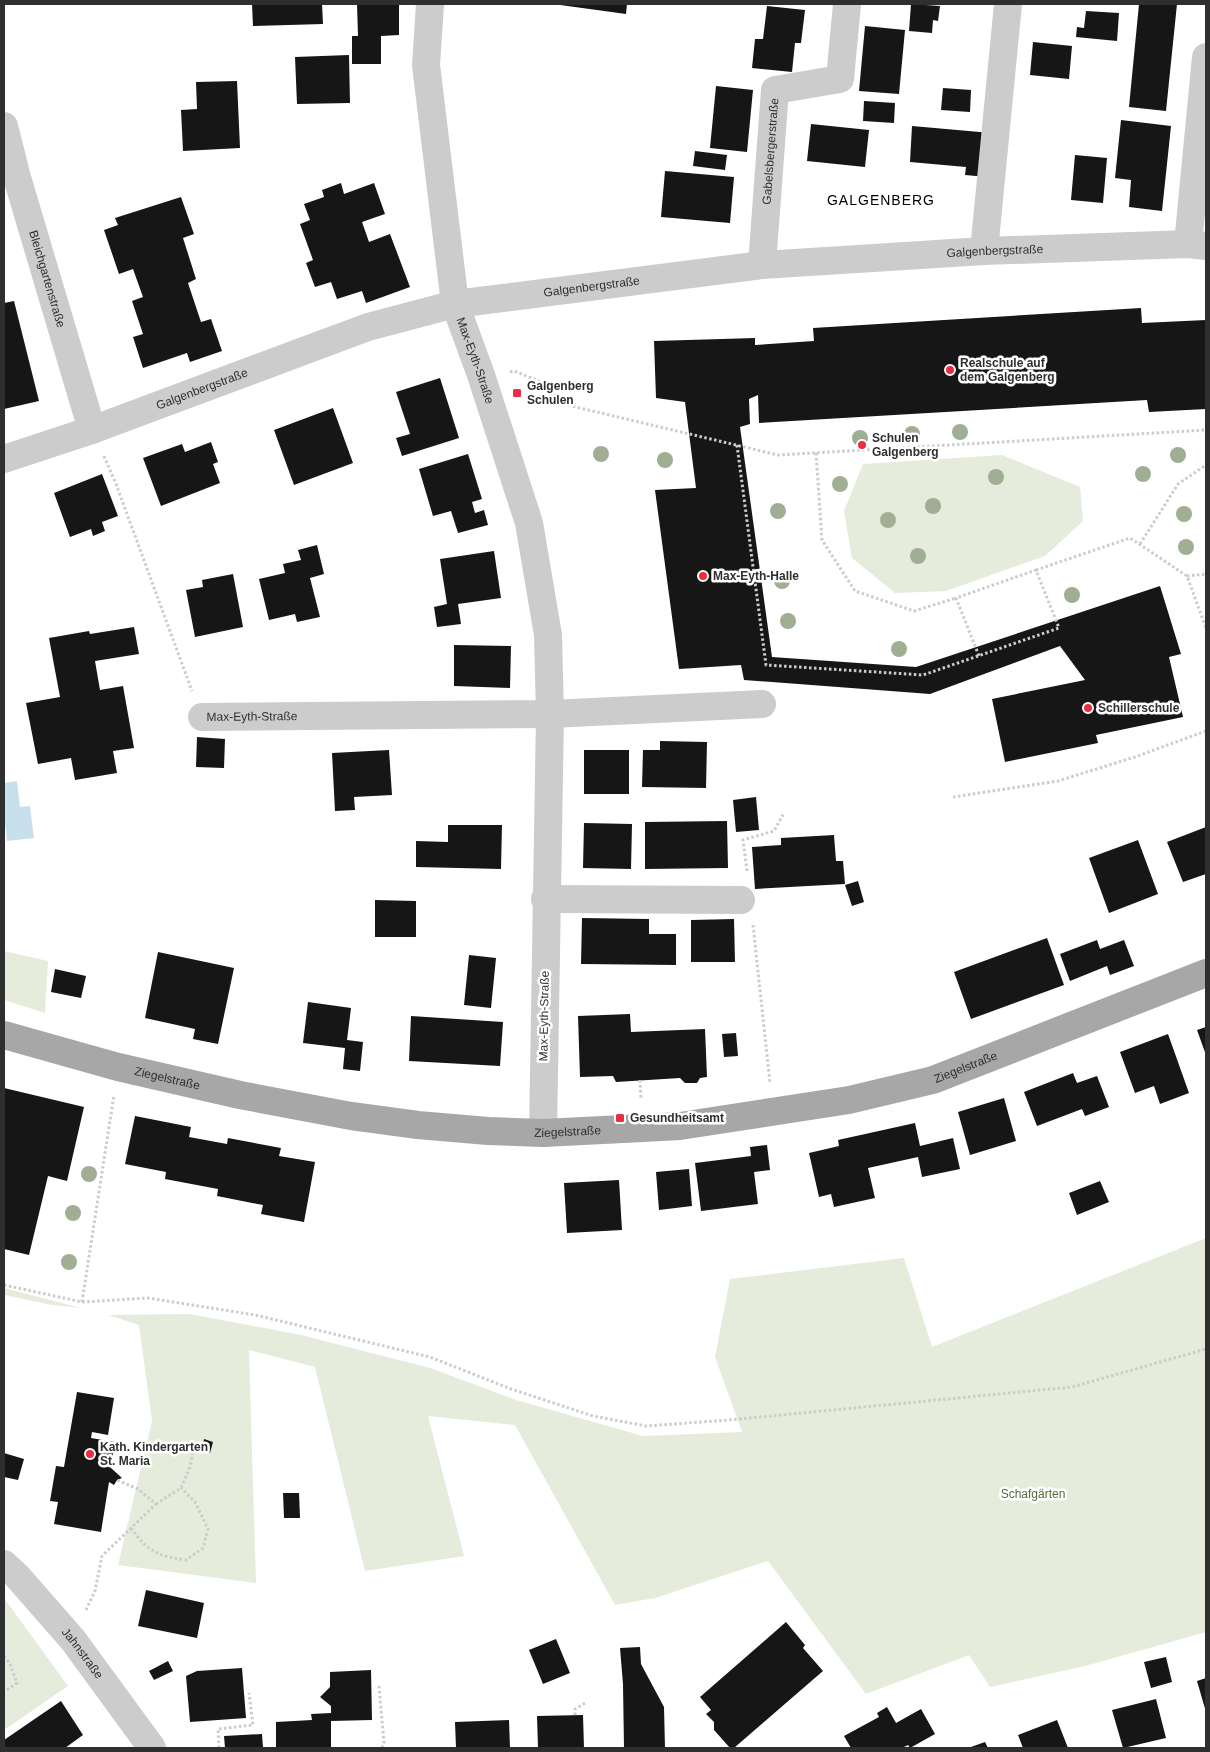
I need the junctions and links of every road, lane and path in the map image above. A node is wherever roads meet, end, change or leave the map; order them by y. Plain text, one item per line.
1 (430, 4) edge
2 (848, 4) edge
3 (1008, 4) edge
4 (1206, 69) edge
5 (4, 126) edge
6 (1197, 245) edge
7 (984, 251) junction
8 (762, 265) junction
9 (455, 304) junction
10 (481, 375) junction
11 (92, 430) junction
12 (1206, 430) edge
13 (736, 445) junction
14 (816, 453) junction
15 (4, 459) edge
16 (1206, 465) edge
17 (116, 484) dead end
18 (1140, 544) junction
19 (1036, 570) junction
20 (1206, 574) edge
21 (1188, 576) junction
22 (956, 598) junction
23 (1206, 628) edge
24 (979, 656) junction
25 (762, 704) dead end
26 (550, 714) junction
27 (202, 718) joint
28 (1206, 731) edge
29 (953, 797) dead end
30 (784, 813) dead end
31 (546, 899) junction
32 (747, 900) junction
33 (1206, 973) edge
34 (4, 1036) edge
35 (118, 1067) junction
36 (773, 1112) junction
37 (543, 1133) junction
38 (4, 1285) edge
39 (82, 1302) junction
40 (1206, 1349) edge
41 (195, 1440) dead end
42 (117, 1480) dead end
43 (181, 1488) junction
44 (156, 1504) junction
45 (131, 1528) junction
46 (4, 1564) edge
47 (73, 1640) junction
48 (4, 1656) edge
49 (380, 1686) dead end
50 (4, 1692) edge
51 (249, 1693) dead end
52 (587, 1702) dead end
53 (575, 1715) dead end
54 (152, 1748) edge
55 (219, 1748) edge
56 (382, 1748) edge

1 - 9 street, Max-Eyth-Straße
2 - 8 street, Gabelsbergerstraße
3 - 7 street
4 - 6 street
5 - 11 street, Bleichgartenstraße
6 - 7 street, Galgenbergstraße
7 - 8 street, Galgenbergstraße
8 - 9 street, Galgenbergstraße
9 - 10 street, Max-Eyth-Straße
9 - 11 street, Galgenbergstraße
10 - 13 path
10 - 26 street, Max-Eyth-Straße
11 - 15 street, Galgenbergstraße
12 - 14 path
13 - 14 path
13 - 24 path
14 - 22 path
16 - 18 path
17 - 27 path, Max-Eyth-Straße
18 - 19 path
18 - 21 path
19 - 22 path
19 - 24 path
20 - 21 path
21 - 23 path
22 - 24 path
25 - 26 street, Max-Eyth-Straße
26 - 27 street, Max-Eyth-Straße
26 - 31 street, Max-Eyth-Straße
28 - 29 path
30 - 32 path
31 - 32 street
31 - 37 street, Max-Eyth-Straße
32 - 36 path
33 - 36 main road, Ziegelstraße
34 - 35 main road, Ziegelstraße
35 - 37 main road, Ziegelstraße
35 - 39 path
36 - 37 main road, Ziegelstraße
38 - 39 path
39 - 40 path
41 - 43 path
42 - 44 path
43 - 44 path
43 - 45 path
44 - 45 path
45 - 47 path
46 - 47 street, Jahnstraße
47 - 54 street, Jahnstraße
48 - 50 path
49 - 56 path
51 - 55 path
52 - 53 path

